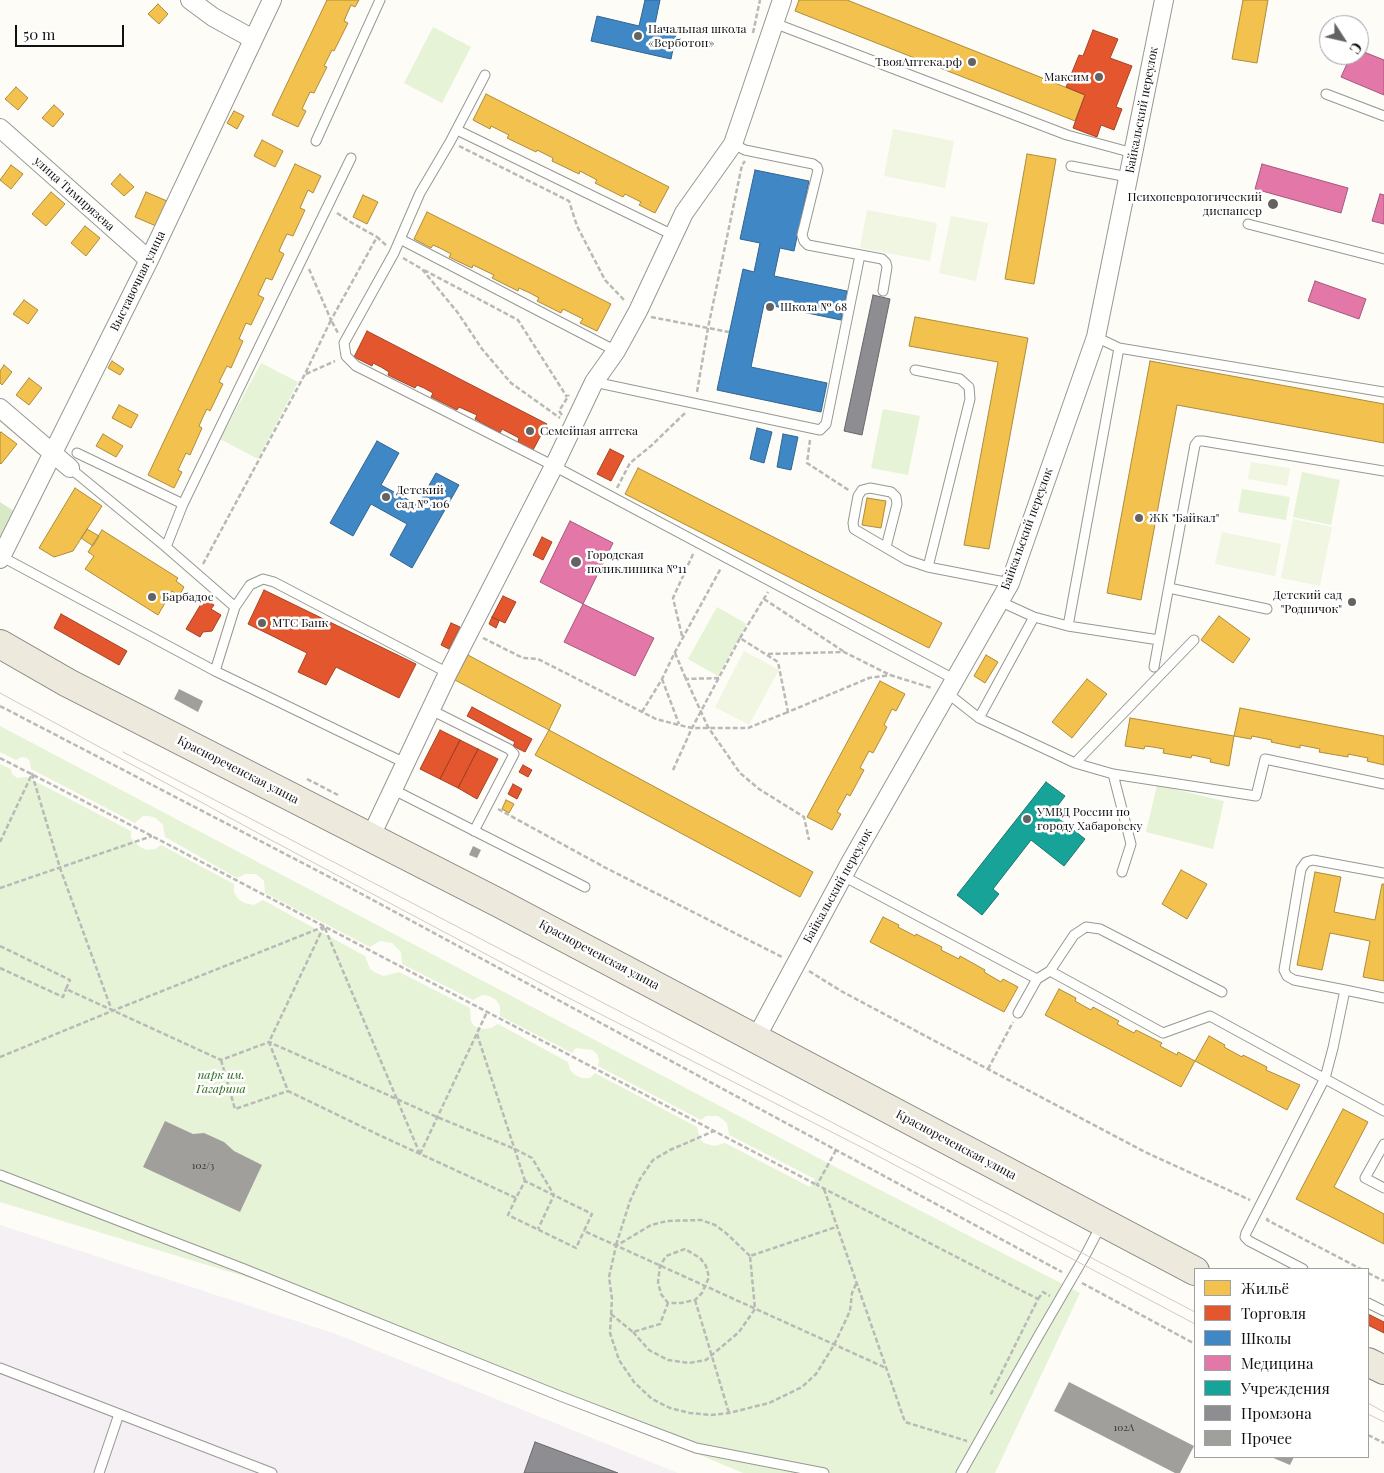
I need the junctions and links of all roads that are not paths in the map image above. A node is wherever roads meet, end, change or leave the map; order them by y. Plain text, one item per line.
1 (190, 0) edge
2 (272, 0) edge
3 (380, 0) edge
4 (782, 0) edge
5 (1164, 0) edge
6 (774, 22) junction
7 (253, 39) junction
8 (485, 74) dead end
9 (1326, 94) dead end
10 (1384, 116) edge
11 (0, 128) edge
12 (457, 130) junction
13 (316, 142) dead end
14 (733, 144) junction
15 (1133, 153) junction
16 (352, 158) dead end
17 (1070, 166) dead end
18 (1128, 177) junction
19 (1248, 224) dead end
20 (673, 235) junction
21 (400, 239) junction
22 (860, 255) junction
23 (1384, 259) edge
24 (149, 260) junction
25 (883, 291) dead end
26 (1096, 337) junction
27 (1119, 348) junction
28 (616, 351) junction
29 (915, 370) dead end
30 (594, 382) junction
31 (1384, 392) edge
32 (0, 408) edge
33 (53, 454) junction
34 (74, 461) junction
35 (554, 466) junction
36 (1384, 471) edge
37 (183, 504) junction
38 (166, 547) junction
39 (886, 547) junction
40 (3, 559) edge
41 (928, 567) junction
42 (1010, 583) junction
43 (1169, 588) junction
44 (999, 601) junction
45 (235, 607) junction
46 (1267, 609) dead end
47 (1034, 617) junction
48 (1068, 626) junction
49 (1159, 640) junction
50 (1194, 640) dead end
51 (0, 644) edge
52 (1154, 667) dead end
53 (215, 672) junction
54 (448, 673) junction
55 (950, 686) junction
56 (431, 710) junction
57 (979, 718) junction
58 (405, 763) junction
59 (1075, 763) junction
60 (1113, 774) junction
61 (1384, 784) edge
62 (392, 789) junction
63 (474, 831) junction
64 (370, 838) junction
65 (1122, 872) dead end
66 (1384, 873) edge
67 (843, 876) junction
68 (585, 887) dead end
69 (1050, 971) junction
70 (1036, 979) junction
71 (1345, 990) junction
72 (1222, 992) dead end
73 (1384, 998) edge
74 (1018, 1013) road end
75 (756, 1038) junction
76 (1325, 1078) junction
77 (1384, 1111) edge
78 (1384, 1144) edge
79 (0, 1175) edge
80 (1384, 1188) edge
81 (1103, 1223) junction
82 (1301, 1268) edge
83 (1194, 1269) edge
84 (1369, 1304) edge
85 (1384, 1311) edge
86 (1369, 1362) edge
87 (0, 1368) edge
88 (1384, 1370) edge
89 (119, 1414) junction
90 (99, 1473) edge
91 (272, 1473) edge
92 (824, 1473) edge
93 (961, 1473) edge

1 - 7 street
2 - 7 street, Выставочная улица
3 - 13 lane
4 - 6 street
5 - 15 street, Байкальский переулок
6 - 14 street
6 - 15 lane
7 - 24 street, Выставочная улица
8 - 12 lane
9 - 10 lane
11 - 24 street, улица Тимирязева
12 - 20 lane
12 - 21 lane
14 - 20 street
14 - 22 lane
15 - 18 street, Байкальский переулок
16 - 37 lane
17 - 18 lane
18 - 26 street, Байкальский переулок
19 - 23 lane
20 - 28 street
21 - 28 lane
21 - 35 lane
22 - 25 lane
22 - 30 lane
24 - 33 street, Выставочная улица
26 - 27 lane
26 - 42 street, Байкальский переулок
27 - 31 lane
27 - 48 lane
28 - 30 street
29 - 41 lane
30 - 35 street
32 - 33 street
33 - 34 street
33 - 40 street, Выставочная улица
34 - 37 lane
34 - 38 lane
35 - 54 street
35 - 55 lane
36 - 43 lane
37 - 38 lane
38 - 45 lane
39 - 39 lane
39 - 41 lane
40 - 53 lane
41 - 42 lane
42 - 44 street, Байкальский переулок
43 - 46 lane
43 - 49 lane
44 - 47 lane
44 - 55 street, Байкальский переулок
45 - 53 lane
45 - 54 lane
47 - 48 lane
47 - 57 lane
48 - 49 lane
49 - 52 lane
50 - 59 lane
51 - 64 main road, Краснореченская улица
53 - 58 lane
54 - 56 street
55 - 57 lane
55 - 67 street, Байкальский переулок
56 - 58 street
56 - 63 lane
57 - 59 lane
58 - 62 street
59 - 60 lane
60 - 61 lane
60 - 65 lane
62 - 63 lane
62 - 64 street
63 - 68 lane
64 - 75 main road, Краснореченская улица
66 - 71 lane
67 - 70 lane
67 - 75 street, Байкальский переулок
69 - 70 lane
69 - 72 lane
69 - 76 lane
70 - 74 lane
71 - 73 lane
71 - 76 lane
75 - 81 main road, Краснореченская улица
76 - 77 lane
76 - 82 lane
78 - 80 lane
79 - 92 lane
81 - 83 main road, Краснореченская улица
81 - 93 lane
84 - 85 lane
86 - 88 main road
87 - 89 lane
89 - 90 lane
89 - 91 lane

